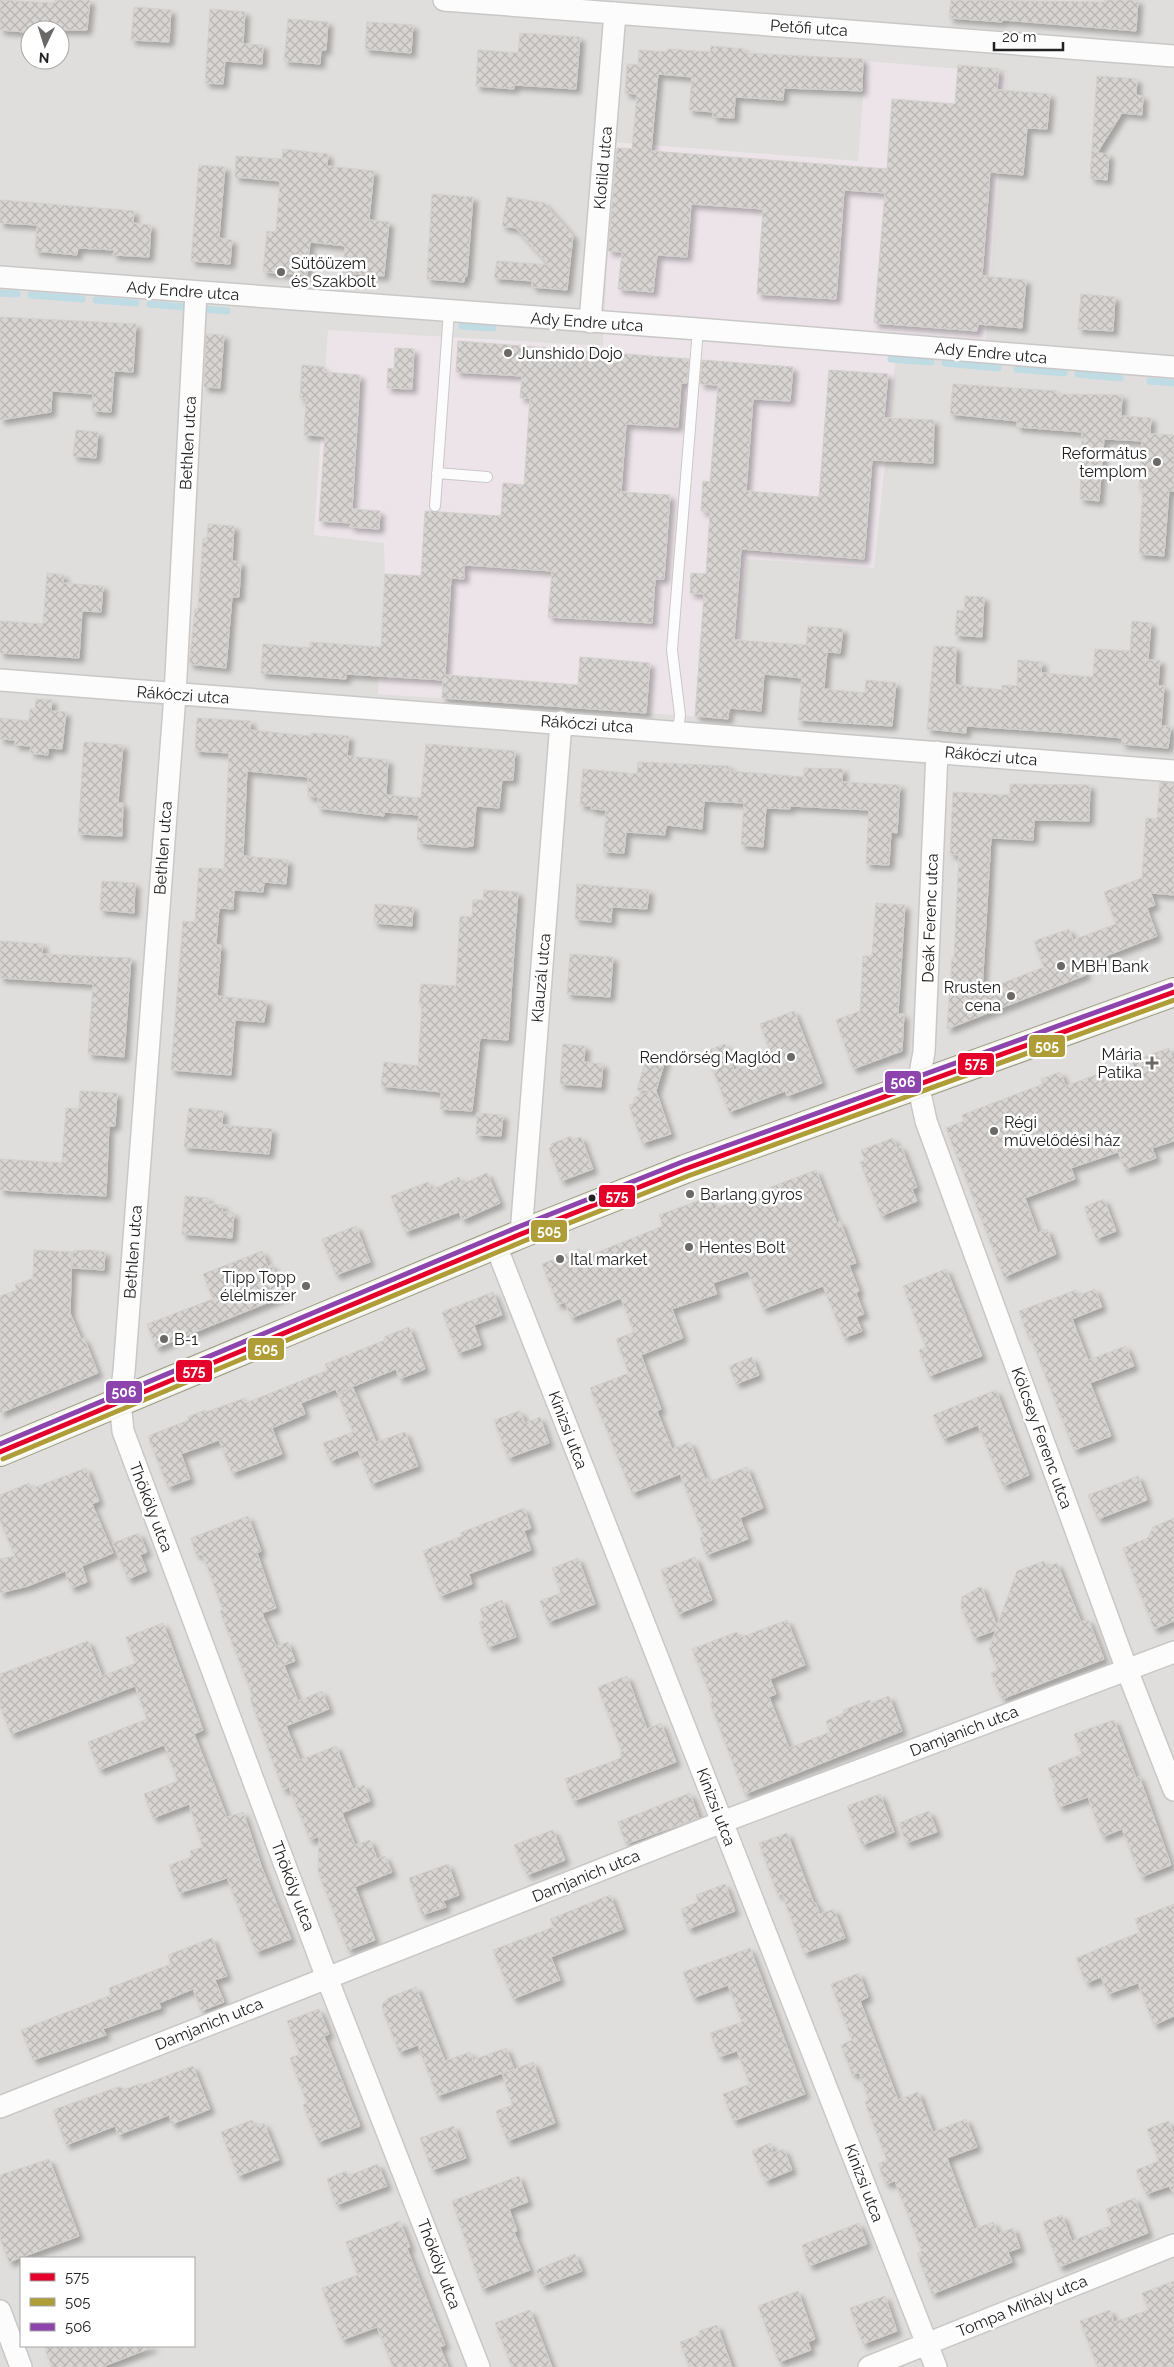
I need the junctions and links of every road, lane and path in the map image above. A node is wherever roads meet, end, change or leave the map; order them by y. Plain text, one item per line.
1 (444, 0) edge
2 (611, 6) edge
3 (1174, 56) edge
4 (0, 277) edge
5 (196, 292) junction
6 (449, 311) junction
7 (590, 322) junction
8 (698, 329) junction
9 (1174, 367) edge
10 (437, 473) junction
11 (488, 477) dead end
12 (434, 506) dead end
13 (0, 680) edge
14 (175, 694) junction
15 (561, 722) junction
16 (678, 731) junction
17 (937, 752) junction
18 (1174, 771) edge
19 (1174, 992) edge
20 (918, 1084) junction
21 (521, 1234) junction
22 (496, 1246) junction
23 (120, 1402) junction
24 (0, 1452) edge
25 (1174, 1652) edge
26 (1127, 1670) junction
27 (1174, 1790) edge
28 (722, 1822) junction
29 (328, 1978) junction
30 (0, 2107) edge
31 (1174, 2246) edge
32 (0, 2311) edge
33 (927, 2344) junction
34 (21, 2367) edge
35 (479, 2367) edge
36 (869, 2367) edge
37 (936, 2367) edge

1 - 2 street, Petőfi utca
2 - 3 street, Petőfi utca
2 - 7 street, Klotild utca
4 - 5 street, Ady Endre utca
5 - 6 street, Ady Endre utca
5 - 14 street, Bethlen utca
6 - 7 street, Ady Endre utca
6 - 10 lane
7 - 8 street, Ady Endre utca
8 - 9 street, Ady Endre utca
8 - 16 lane
10 - 11 lane
10 - 12 lane
13 - 14 street, Rákóczi utca
14 - 15 street, Rákóczi utca
14 - 23 street, Bethlen utca
15 - 16 street, Rákóczi utca
15 - 21 street, Klauzál utca
16 - 17 street, Rákóczi utca
17 - 18 street, Rákóczi utca
17 - 20 street, Deák Ferenc utca
19 - 20 main road
20 - 21 main road
20 - 26 street, Kölcsey Ferenc utca
21 - 22 main road
22 - 23 main road
22 - 28 street, Kinizsi utca
23 - 24 main road
23 - 29 street, Thököly utca
25 - 26 street, Damjanich utca
26 - 27 street, Kölcsey Ferenc utca
26 - 28 street, Damjanich utca
28 - 29 street, Damjanich utca
28 - 33 street, Kinizsi utca
29 - 30 street, Damjanich utca
29 - 35 street, Thököly utca
31 - 33 street, Tompa Mihály utca
32 - 34 street
33 - 36 street, Tompa Mihály utca
33 - 37 street, Kinizsi utca

